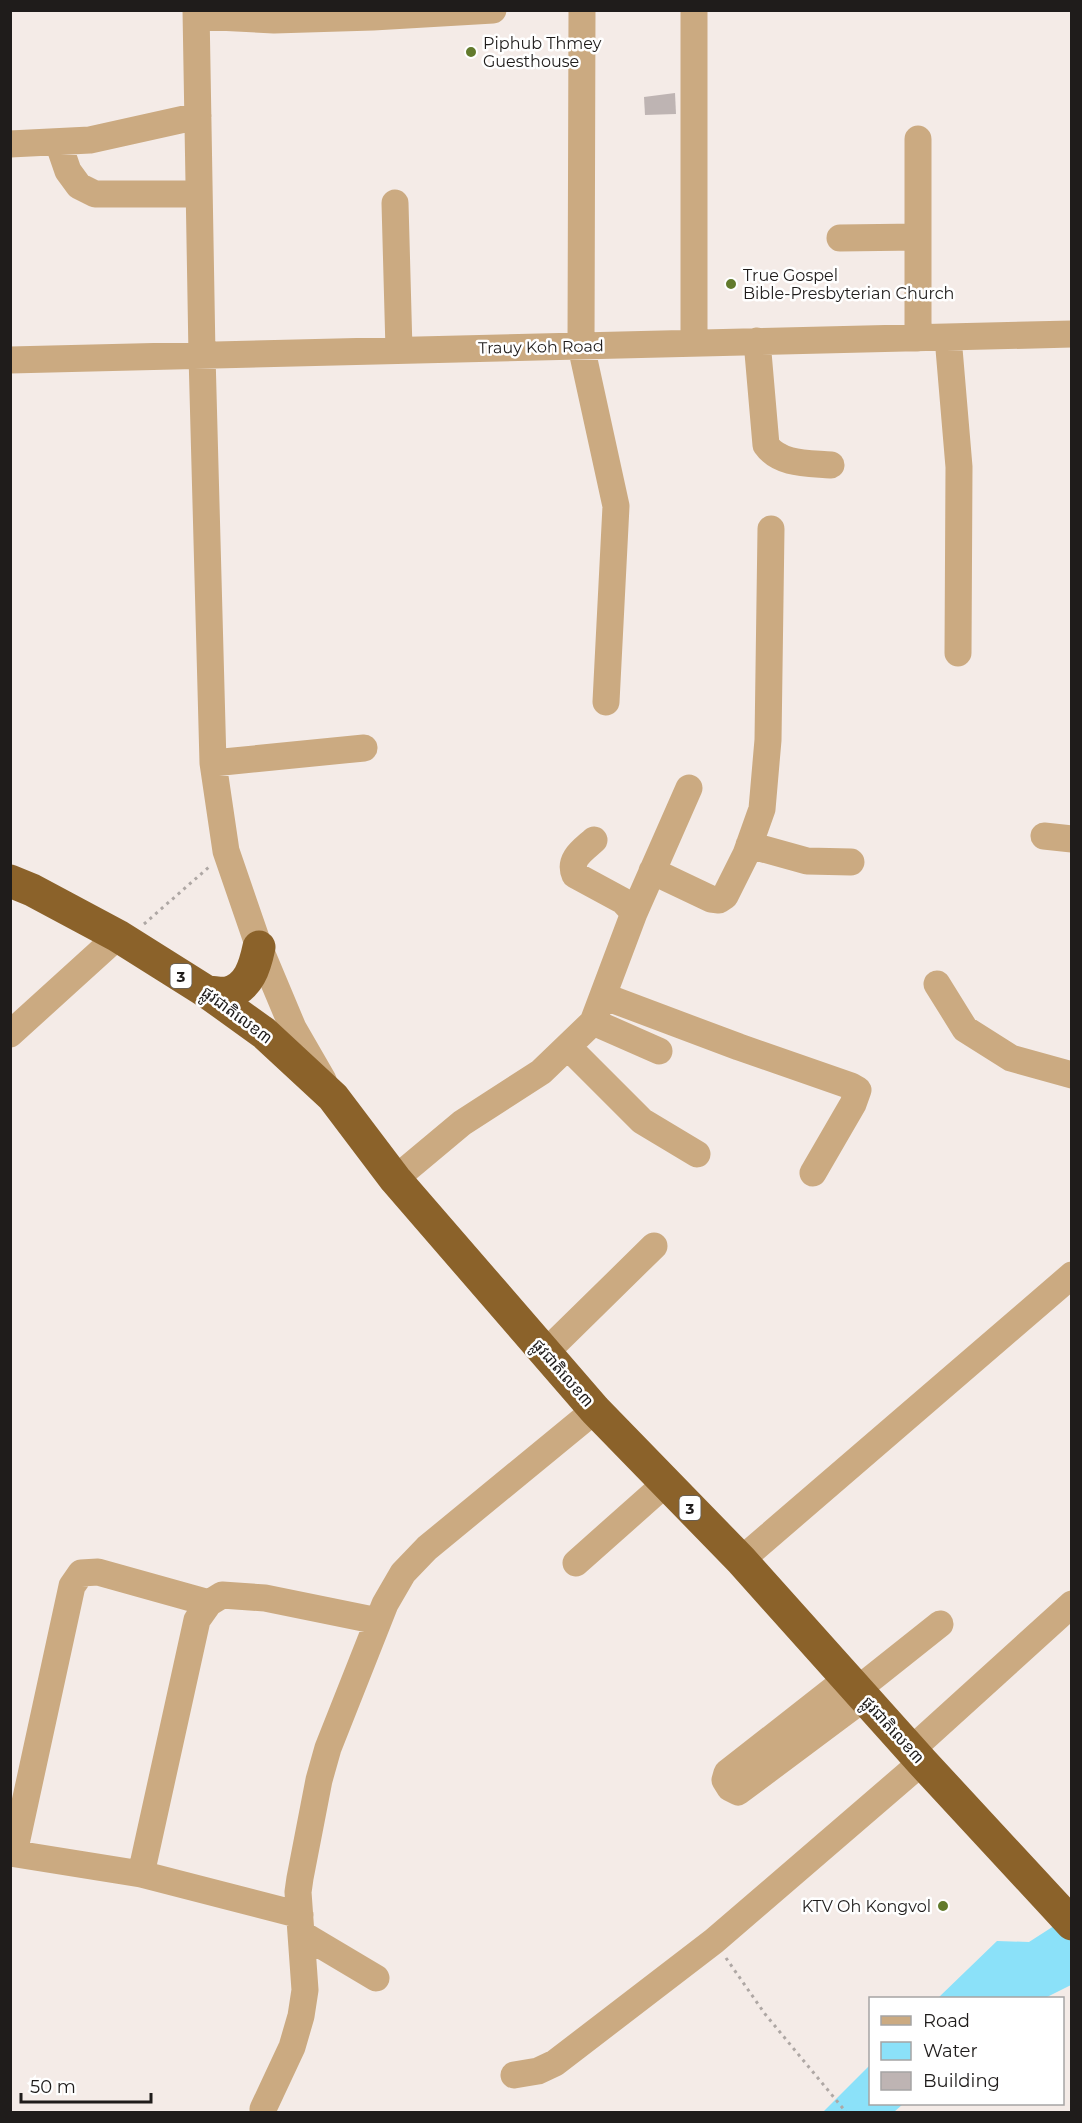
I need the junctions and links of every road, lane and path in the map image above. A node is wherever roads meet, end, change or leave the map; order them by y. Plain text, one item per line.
1 (493, 10) edge
2 (582, 10) edge
3 (694, 10) edge
4 (196, 13) edge
5 (198, 116) junction
6 (918, 139) dead end
7 (58, 142) junction
8 (10, 144) edge
9 (199, 194) junction
10 (395, 203) dead end
11 (840, 237) dead end
12 (918, 237) junction
13 (1071, 334) edge
14 (948, 337) junction
15 (918, 338) junction
16 (757, 341) junction
17 (694, 343) junction
18 (581, 346) junction
19 (399, 350) junction
20 (202, 355) junction
21 (10, 360) edge
22 (831, 465) dead end
23 (771, 529) dead end
24 (958, 653) dead end
25 (606, 702) dead end
26 (364, 748) dead end
27 (213, 763) junction
28 (689, 788) dead end
29 (1044, 836) dead end
30 (1071, 839) edge
31 (594, 840) dead end
32 (749, 845) junction
33 (226, 851) junction
34 (851, 862) dead end
35 (652, 871) junction
36 (10, 881) edge
37 (634, 913) junction
38 (121, 938) junction
39 (258, 947) junction
40 (937, 984) dead end
41 (207, 992) junction
42 (603, 996) junction
43 (593, 1022) junction
44 (10, 1034) edge
45 (568, 1047) junction
46 (660, 1051) dead end
47 (1071, 1075) edge
48 (333, 1097) junction
49 (698, 1154) dead end
50 (813, 1173) dead end
51 (395, 1179) junction
52 (654, 1246) dead end
53 (1071, 1275) edge
54 (546, 1352) junction
55 (595, 1410) junction
56 (666, 1483) junction
57 (741, 1560) junction
58 (576, 1563) dead end
59 (208, 1603) junction
60 (1071, 1604) edge
61 (378, 1621) junction
62 (940, 1624) dead end
63 (856, 1689) junction
64 (916, 1756) junction
65 (12, 1853) edge
66 (141, 1874) junction
67 (1065, 1917) edge
68 (301, 1924) junction
69 (714, 1941) junction
70 (376, 1978) dead end
71 (514, 2075) dead end
72 (263, 2109) dead end
73 (846, 2112) edge

1 - 4 street
2 - 18 street
3 - 17 street
4 - 5 street
5 - 7 street
5 - 9 street
6 - 12 street
7 - 8 street
7 - 9 street
9 - 20 street
10 - 19 street
11 - 12 street
12 - 15 street
13 - 14 street, Trauy Koh Road
14 - 15 street, Trauy Koh Road
14 - 24 street
15 - 16 street, Trauy Koh Road
16 - 17 street, Trauy Koh Road
16 - 22 street
17 - 18 street, Trauy Koh Road
18 - 19 street, Trauy Koh Road
18 - 25 street
19 - 20 street, Trauy Koh Road
20 - 21 street, Trauy Koh Road
20 - 27 street
23 - 32 street
26 - 27 street
27 - 33 street
28 - 35 street
29 - 30 street
31 - 37 street
32 - 34 street
32 - 35 street
33 - 38 path
33 - 39 street
35 - 37 street
36 - 38 highway, ផ្លូវជាតិលេខ៣ / 3
37 - 42 street
38 - 41 highway, ផ្លូវជាតិលេខ៣ / 3
38 - 44 street
39 - 41 highway
39 - 48 street
40 - 47 street
41 - 48 highway, ផ្លូវជាតិលេខ៣ / 3
42 - 43 street
42 - 50 street
43 - 45 street
43 - 46 street
45 - 49 street
45 - 51 street
48 - 51 highway, ផ្លូវជាតិលេខ៣ / 3
51 - 54 highway, ផ្លូវជាតិលេខ៣ / 3
52 - 54 street
53 - 57 street
54 - 55 highway, ផ្លូវជាតិលេខ៣ / 3
55 - 56 highway, ផ្លូវជាតិលេខ៣ / 3
55 - 61 street
56 - 57 highway, ផ្លូវជាតិលេខ៣ / 3
56 - 58 street
57 - 63 highway, ផ្លូវជាតិលេខ៣ / 3
59 - 61 street
59 - 65 street
59 - 66 street
60 - 64 street
61 - 68 street
62 - 63 street
63 - 64 highway, ផ្លូវជាតិលេខ៣ / 3
64 - 67 highway, ផ្លូវជាតិលេខ៣ / 3
64 - 69 street
65 - 66 street
66 - 68 street
68 - 70 street
68 - 72 street
69 - 71 street
69 - 73 path

